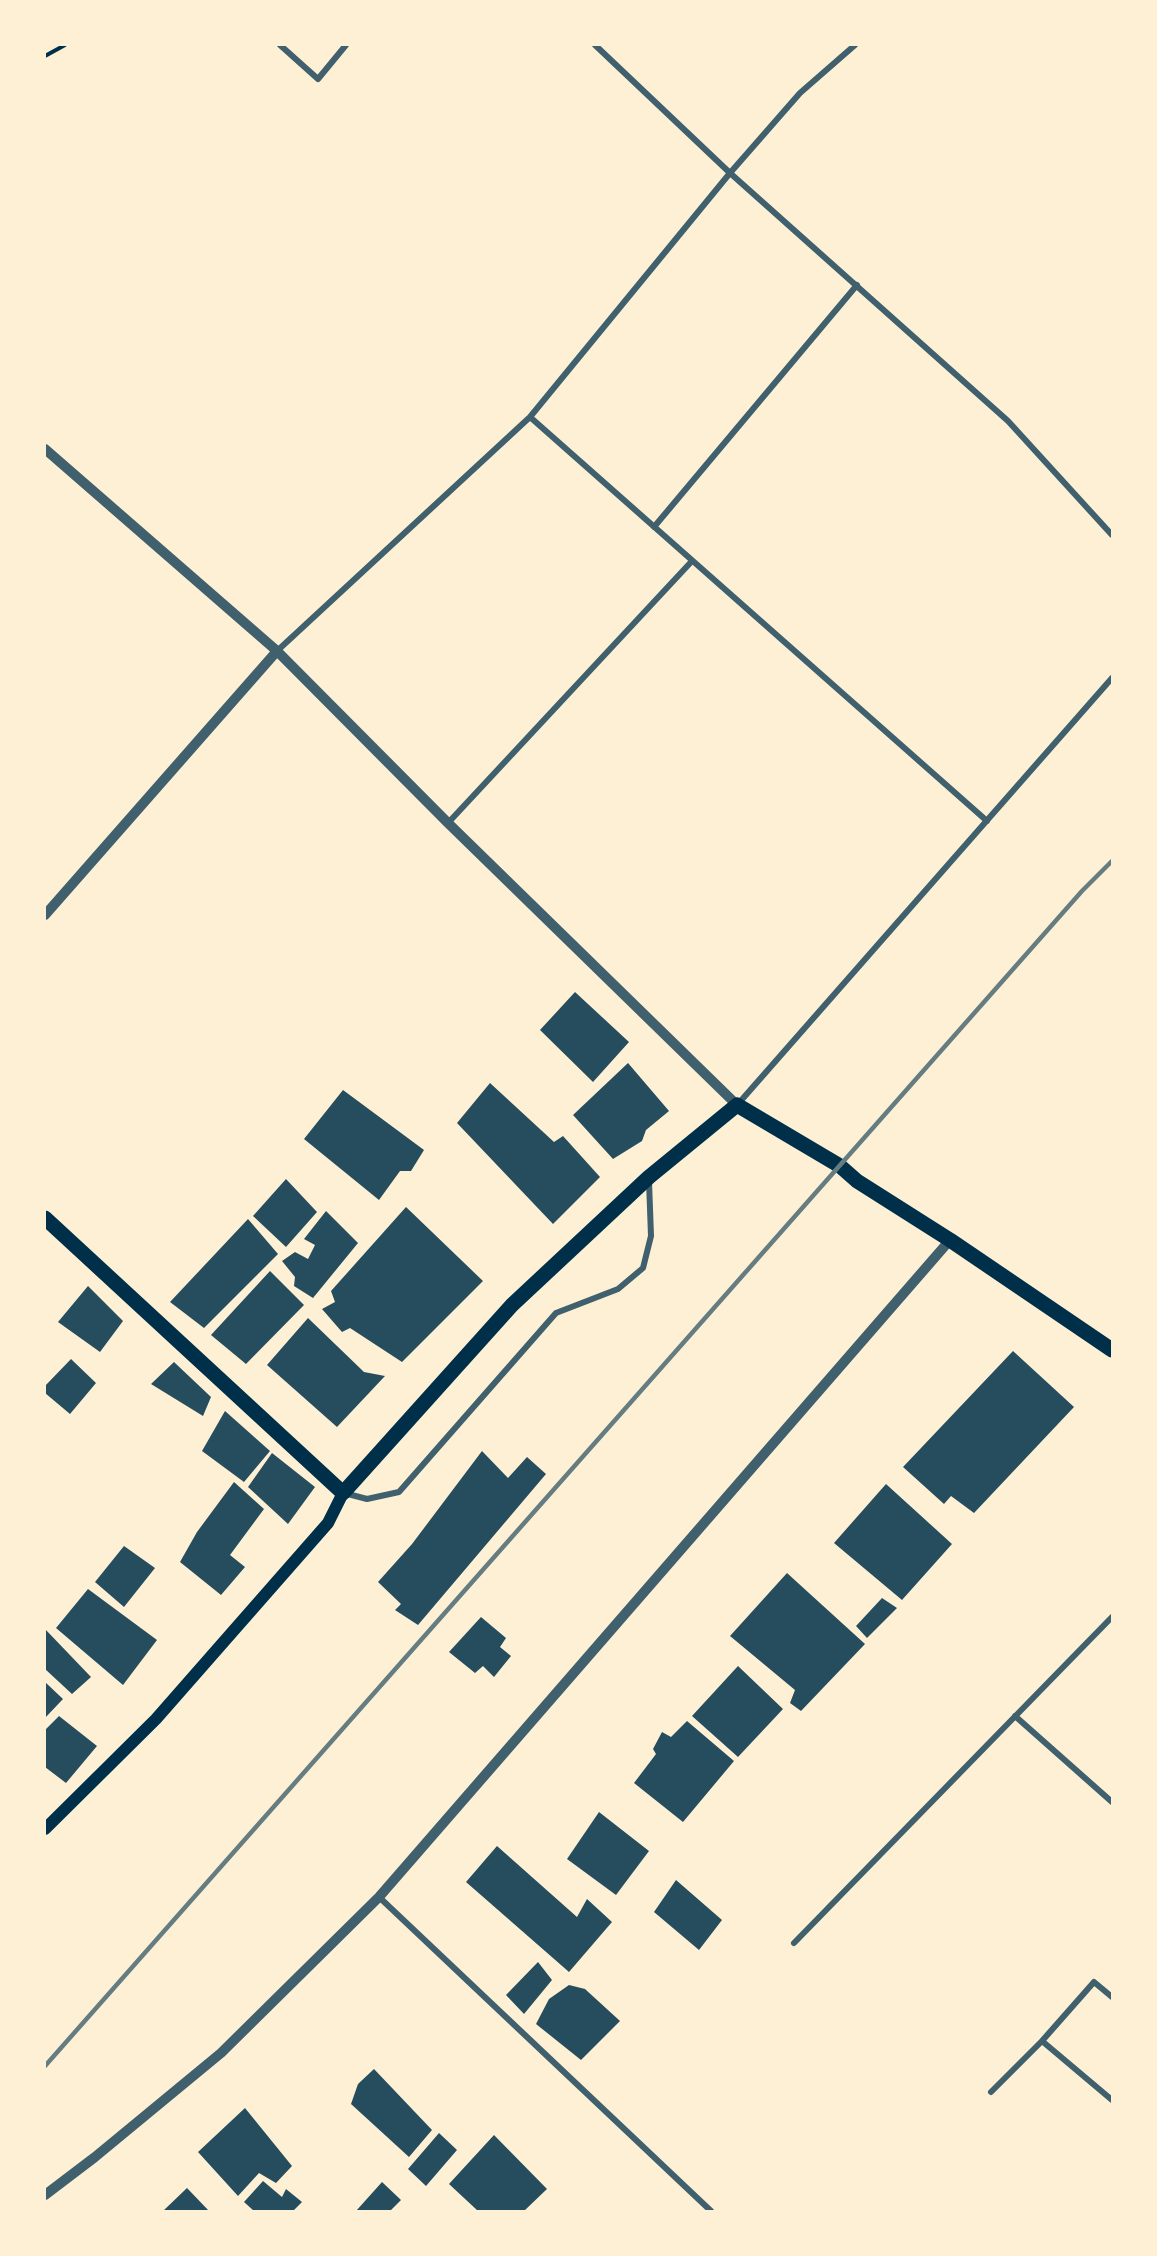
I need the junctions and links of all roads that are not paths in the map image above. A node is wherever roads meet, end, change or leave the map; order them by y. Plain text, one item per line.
1 (280, 45) edge
2 (345, 45) edge
3 (595, 45) edge
4 (855, 45) edge
5 (730, 173) junction
6 (857, 285) junction
7 (530, 417) junction
8 (45, 449) edge
9 (654, 526) junction
10 (1112, 535) edge
11 (692, 561) junction
12 (277, 651) junction
13 (1112, 678) edge
14 (987, 821) junction
15 (448, 823) junction
16 (45, 915) edge
17 (737, 1105) junction
18 (649, 1177) junction
19 (45, 1218) edge
20 (950, 1240) junction
21 (1112, 1350) edge
22 (343, 1493) junction
23 (1112, 1617) edge
24 (1015, 1716) junction
25 (1112, 1802) edge
26 (45, 1829) edge
27 (379, 1897) junction
28 (794, 1943) dead end
29 (1112, 1997) edge
30 (1042, 2041) junction
31 (990, 2092) dead end
32 (1112, 2100) edge
33 (45, 2195) edge
34 (711, 2211) edge

1 - 2 street
3 - 5 street
4 - 5 street
5 - 6 street
5 - 7 street
6 - 9 street
6 - 10 street
7 - 9 street
7 - 12 street
8 - 12 street
9 - 11 street
11 - 14 street
11 - 15 street
12 - 15 street
12 - 16 street
13 - 14 street
14 - 17 street
15 - 17 street
17 - 18 main road
17 - 20 main road
18 - 22 main road
18 - 22 street
19 - 22 main road
20 - 21 main road
20 - 27 street
22 - 26 main road
23 - 24 street
24 - 25 street
24 - 28 street
27 - 33 street
27 - 34 street
29 - 30 street
30 - 31 street
30 - 32 street

